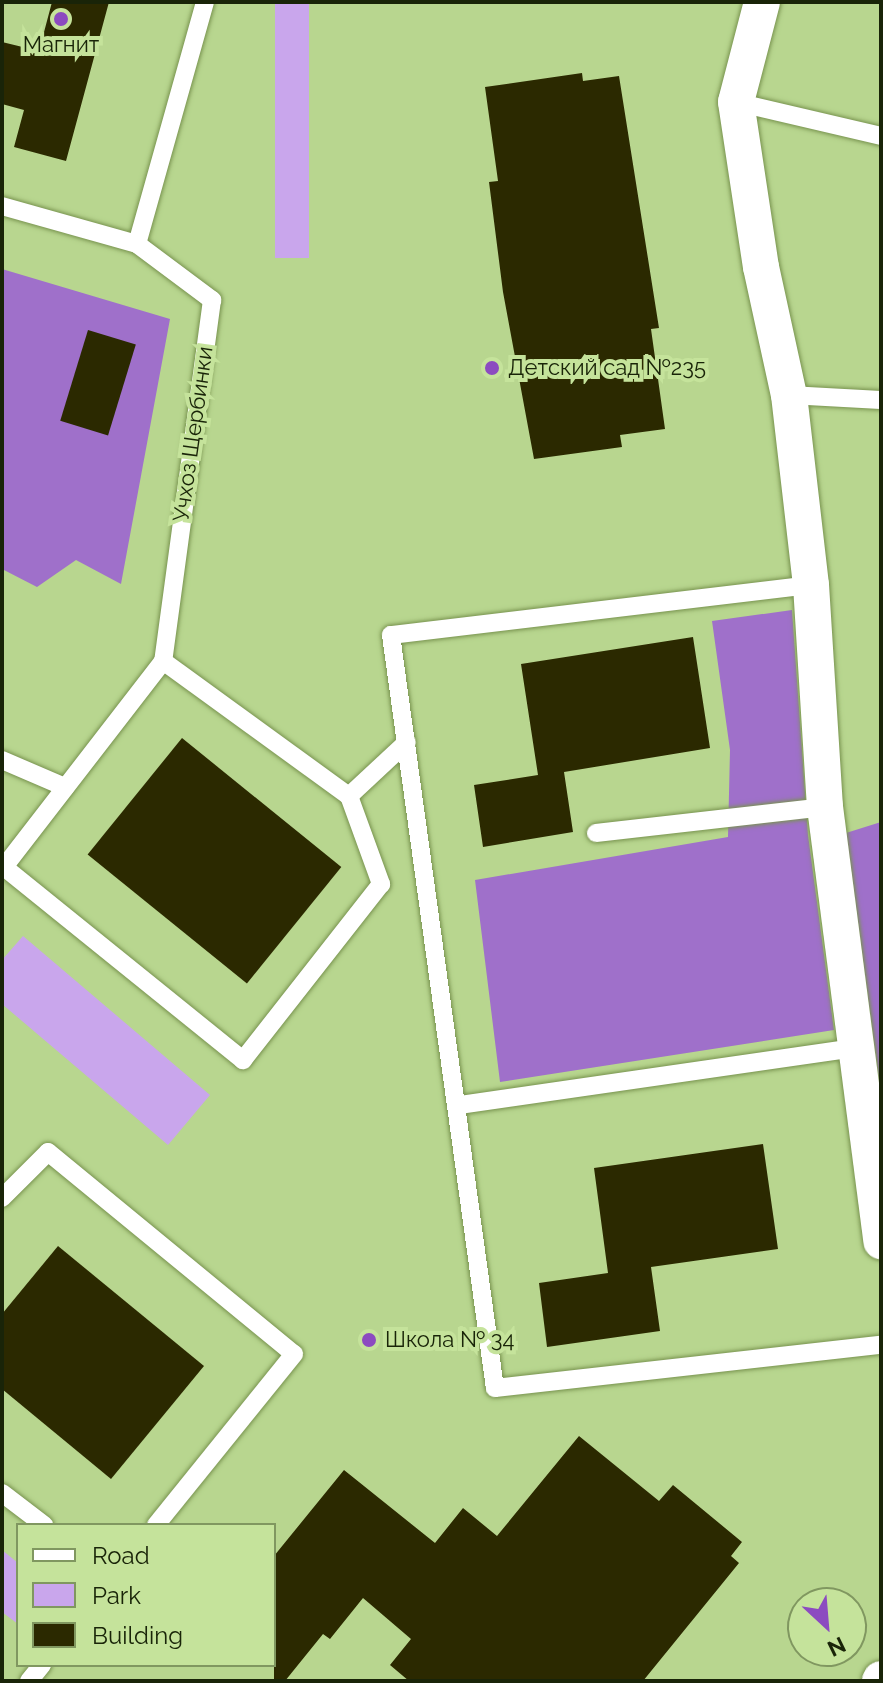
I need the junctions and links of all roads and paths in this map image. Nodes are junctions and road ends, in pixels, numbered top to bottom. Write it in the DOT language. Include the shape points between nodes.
graph roads {
  1 [pos="205,2"];
  2 [pos="762,2"];
  3 [pos="736,102"];
  4 [pos="881,136"];
  5 [pos="2,206"];
  6 [pos="137,244"];
  7 [pos="789,395"];
  8 [pos="881,400"];
  9 [pos="811,585"];
  10 [pos="163,661"];
  11 [pos="407,742"];
  12 [pos="2,760"];
  13 [pos="65,787"];
  14 [pos="349,796"];
  15 [pos="825,807"];
  16 [pos="596,833"];
  17 [pos="3,867"];
  18 [pos="856,1048"];
  19 [pos="459,1105"];
  20 [pos="2,1198"];
  21 [pos="881,1241"];
  22 [pos="881,1345"];
  23 [pos="2,1493"];
  24 [pos="41,1523"];
  25 [pos="158,1523"];
  1 -- 6 [label="lane"];
  2 -- 3 [label="street"];
  3 -- 4 [label="lane"];
  3 -- 7 [label="street" via="761,267"];
  5 -- 6 [label="lane"];
  6 -- 10 [label="lane, Учхоз Щербинки" via="212,300"];
  7 -- 8 [label="lane"];
  7 -- 9 [label="street"];
  9 -- 11 [label="lane" via="391,635"];
  9 -- 15 [label="street"];
  10 -- 13 [label="lane"];
  10 -- 14 [label="lane"];
  11 -- 14 [label="lane"];
  11 -- 19 [label="lane"];
  12 -- 13 [label="lane"];
  13 -- 17 [label="lane"];
  14 -- 17 [label="lane" via="381,884 243,1060"];
  15 -- 16 [label="lane"];
  15 -- 18 [label="street"];
  18 -- 19 [label="lane"];
  18 -- 21 [label="street"];
  19 -- 22 [label="lane" via="495,1388"];
  20 -- 25 [label="lane" via="48,1152 294,1354"];
  23 -- 24 [label="lane"];
}
